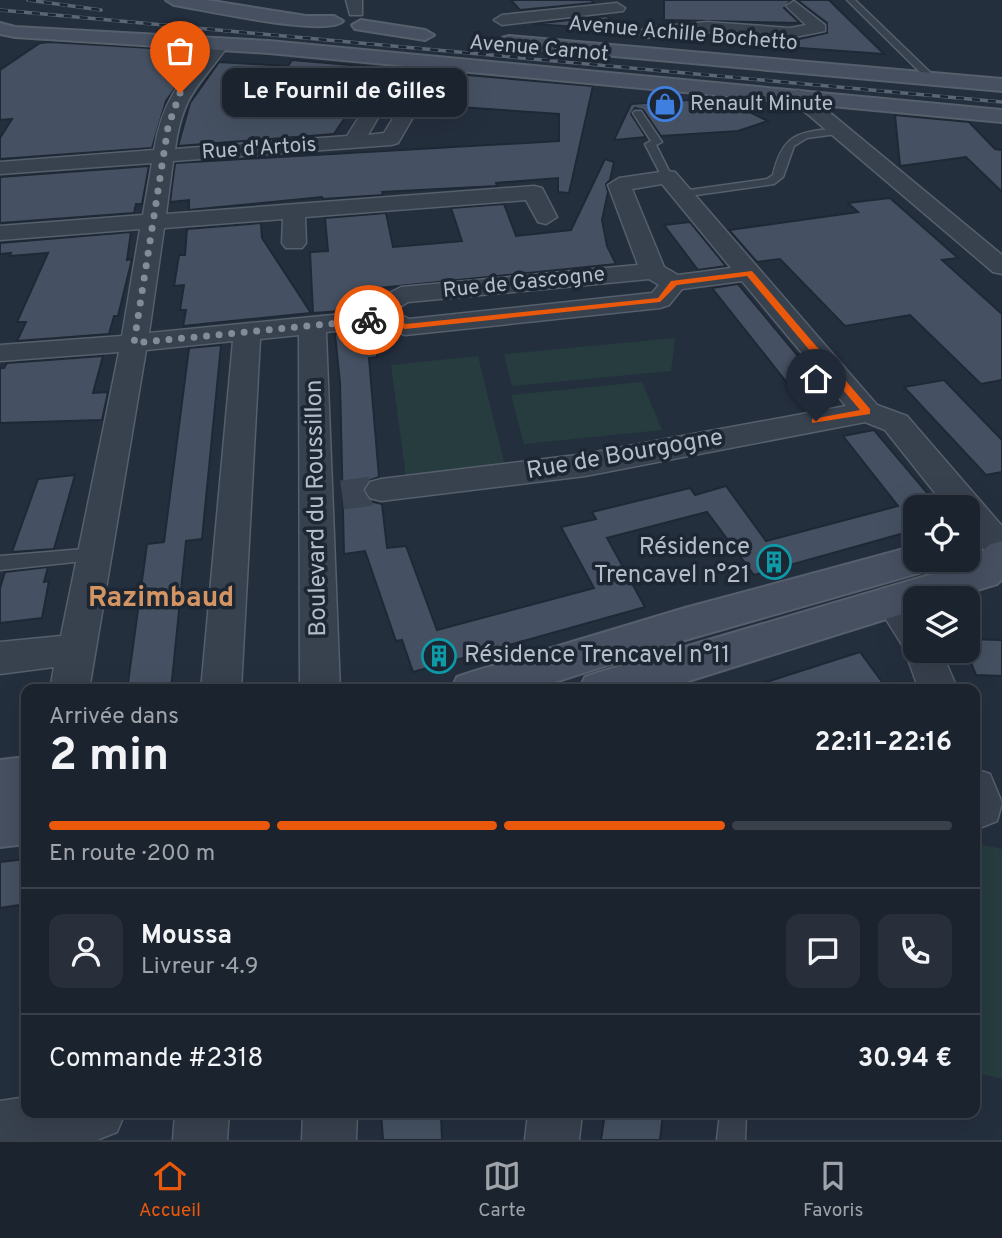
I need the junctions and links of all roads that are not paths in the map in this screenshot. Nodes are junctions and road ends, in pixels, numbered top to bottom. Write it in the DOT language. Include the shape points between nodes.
graph roads {
  1 [pos="174,0"];
  2 [pos="851,0"];
  3 [pos="613,4"];
  4 [pos="794,6"];
  5 [pos="357,12"];
  6 [pos="502,20"];
  7 [pos="645,33"];
  8 [pos="6,37"];
  9 [pos="444,37"];
  10 [pos="486,40"];
  11 [pos="222,43"];
  12 [pos="666,55"];
  13 [pos="932,79"];
  14 [pos="1002,85"];
  15 [pos="798,96"];
  16 [pos="638,113"];
  17 [pos="1002,116"];
  18 [pos="840,131"];
  19 [pos="353,142"];
  20 [pos="165,155"];
  21 [pos="0,168"];
  22 [pos="674,186"];
  23 [pos="294,211"];
  24 [pos="546,218"];
  25 [pos="154,222"];
  26 [pos="0,233"];
  27 [pos="294,243"];
  28 [pos="1002,267"];
  29 [pos="750,273"];
  30 [pos="664,277"];
  31 [pos="312,326"];
  32 [pos="247,332"];
  33 [pos="134,343"];
  34 [pos="0,353"];
  35 [pos="867,411"];
  36 [pos="381,490"];
  37 [pos="955,495"];
  38 [pos="980,525"];
  39 [pos="980,550"];
  40 [pos="1002,551"];
  41 [pos="96,554"];
  42 [pos="0,563"];
  43 [pos="903,564"];
  44 [pos="892,600"];
  45 [pos="903,618"];
  46 [pos="77,649"];
  47 [pos="0,658"];
  48 [pos="927,663"];
  49 [pos="70,684"];
  50 [pos="221,684"];
  51 [pos="320,684"];
  52 [pos="491,684"];
  53 [pos="619,684"];
  54 [pos="936,684"];
  55 [pos="21,779"];
  56 [pos="0,781"];
  57 [pos="21,822"];
  58 [pos="0,824"];
  59 [pos="65,1118"];
  60 [pos="202,1118"];
  61 [pos="330,1118"];
  62 [pos="554,1118"];
  63 [pos="733,1118"];
  64 [pos="0,1128"];
  65 [pos="200,1140"];
  66 [pos="329,1140"];
  67 [pos="552,1140"];
  68 [pos="731,1140"];
  1 -- 5 [label="street" via="306,21 334,21 339,15"];
  2 -- 13 [label="lane"];
  3 -- 6 [label="street"];
  3 -- 7 [label="street"];
  4 -- 7 [label="street" via="819,28 790,33 707,27"];
  5 -- 9 [label="street" via="375,30"];
  7 -- 12 [label="street"];
  8 -- 11 [label="street, Avenue Carnot" via="72,34"];
  10 -- 12 [label="street, Avenue Achille Bochetto"];
  11 -- 15 [label="street, Avenue Carnot"];
  11 -- 20 [label="street" via="180,93 168,127"];
  12 -- 13 [label="street, Avenue Achille Bochetto"];
  13 -- 14 [label="street, Avenue Achille Bochetto"];
  15 -- 17 [label="street, Avenue Carnot"];
  15 -- 18 [label="street"];
  16 -- 22 [label="lane" via="657,142 650,144"];
  18 -- 22 [label="lane" via="792,141 783,151 778,177 770,182"];
  18 -- 28 [label="street"];
  19 -- 20 [label="street, Rue d'Artois"];
  20 -- 21 [label="street, Rue d'Artois"];
  20 -- 25 [label="street"];
  22 -- 29 [label="street"];
  22 -- 30 [label="street" via="619,185"];
  23 -- 24 [label="street" via="418,211 534,193"];
  23 -- 25 [label="street"];
  23 -- 27 [label="street"];
  25 -- 26 [label="street"];
  25 -- 33 [label="street"];
  29 -- 30 [label="street, Rue de Gascogne"];
  29 -- 35 [label="street"];
  30 -- 31 [label="street, Rue de Gascogne" via="401,295 387,304 386,318"];
  31 -- 32 [label="street, Rue de Gascogne"];
  31 -- 51 [label="street, Boulevard du Roussillon" via="330,497"];
  32 -- 33 [label="street, Rue de Gascogne"];
  32 -- 50 [label="street"];
  33 -- 34 [label="street, Rue de Gascogne"];
  33 -- 41 [label="street"];
  35 -- 36 [label="street, Rue de Bourgogne" via="585,465"];
  35 -- 37 [label="street" via="896,423"];
  38 -- 40 [label="street"];
  39 -- 40 [label="street"];
  40 -- 44 [label="street" via="983,574"];
  41 -- 42 [label="lane"];
  41 -- 46 [label="street"];
  43 -- 52 [label="street"];
  44 -- 45 [label="street"];
  44 -- 53 [label="street"];
  46 -- 47 [label="street"];
  46 -- 49 [label="street"];
  48 -- 54 [label="street"];
  55 -- 56 [label="street"];
  57 -- 58 [label="street"];
  59 -- 64 [label="street"];
  60 -- 65 [label="street"];
  61 -- 66 [label="street"];
  62 -- 67 [label="street"];
  63 -- 68 [label="lane"];
}
